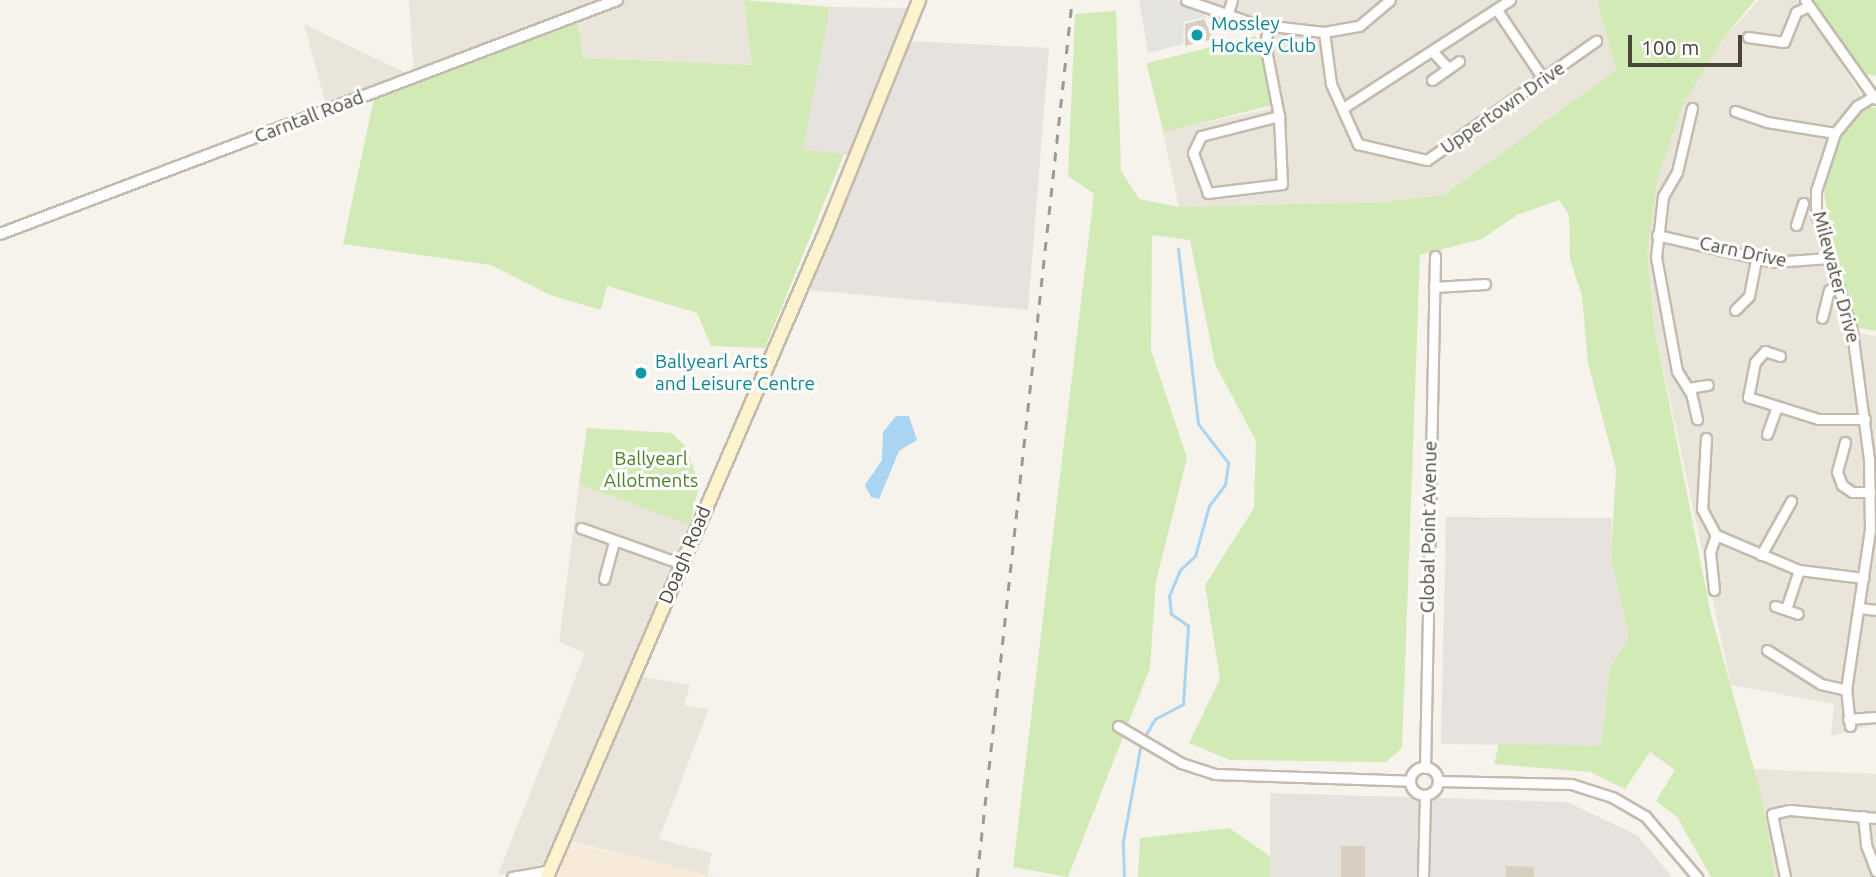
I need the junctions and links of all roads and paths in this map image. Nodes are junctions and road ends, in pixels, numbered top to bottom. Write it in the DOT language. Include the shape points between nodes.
graph roads {
  1 [pos="617,0"];
  2 [pos="919,0"];
  3 [pos="1186,0"];
  4 [pos="1232,0"];
  5 [pos="1390,0"];
  6 [pos="1510,0"];
  7 [pos="1807,3"];
  8 [pos="1497,10"];
  9 [pos="1227,16"];
  10 [pos="1269,26"];
  11 [pos="1324,32"];
  12 [pos="1748,37"];
  13 [pos="1596,41"];
  14 [pos="1433,52"];
  15 [pos="1459,61"];
  16 [pos="1448,68"];
  17 [pos="1432,80"];
  18 [pos="1544,80"];
  19 [pos="1874,99"];
  20 [pos="1343,108"];
  21 [pos="1692,108"];
  22 [pos="1735,111"];
  23 [pos="1279,117"];
  24 [pos="1836,133"];
  25 [pos="1816,214"];
  26 [pos="1796,225"];
  27 [pos="0,234"];
  28 [pos="1657,235"];
  29 [pos="1435,256"];
  30 [pos="1829,258"];
  31 [pos="1756,259"];
  32 [pos="1485,284"];
  33 [pos="1434,287"];
  34 [pos="1829,290"];
  35 [pos="1843,303"];
  36 [pos="1824,306"];
  37 [pos="1735,310"];
  38 [pos="1822,318"];
  39 [pos="1780,356"];
  40 [pos="1708,385"];
  41 [pos="1688,388"];
  42 [pos="1776,409"];
  43 [pos="1697,419"];
  44 [pos="1865,419"];
  45 [pos="1767,434"];
  46 [pos="1706,438"];
  47 [pos="1845,442"];
  48 [pos="1872,459"];
  49 [pos="1870,492"];
  50 [pos="1791,501"];
  51 [pos="581,528"];
  52 [pos="1873,531"];
  53 [pos="1716,535"];
  54 [pos="614,541"];
  55 [pos="1761,555"];
  56 [pos="682,564"];
  57 [pos="1799,570"];
  58 [pos="1864,578"];
  59 [pos="604,579"];
  60 [pos="1714,590"];
  61 [pos="1775,606"];
  62 [pos="1860,608"];
  63 [pos="1786,609"];
  64 [pos="1876,610"];
  65 [pos="1797,614"];
  66 [pos="1767,650"];
  67 [pos="1846,690"];
  68 [pos="1876,717"];
  69 [pos="1118,726"];
  70 [pos="1425,768"];
  71 [pos="1410,781"];
  72 [pos="1438,781"];
  73 [pos="1425,795"];
  74 [pos="1863,816"];
  75 [pos="1876,818"];
  76 [pos="1876,871"];
  77 [pos="548,873"];
  78 [pos="512,877"];
  79 [pos="1423,877"];
  80 [pos="1698,877"];
  81 [pos="1785,877"];
  1 -- 27 [label="street, Carntall Road"];
  2 -- 56 [label="main road, Doagh Road"];
  3 -- 9 [label="street"];
  4 -- 9 [label="street"];
  5 -- 11 [label="street" via="1359,26"];
  6 -- 8 [label="street"];
  7 -- 12 [label="street" via="1796,12 1784,42"];
  7 -- 19 [label="street"];
  8 -- 14 [label="street"];
  8 -- 18 [label="street"];
  9 -- 10 [label="street"];
  10 -- 11 [label="street"];
  10 -- 23 [label="street" via="1265,44"];
  11 -- 20 [label="street, Uppertown Drive" via="1324,62"];
  13 -- 18 [label="street, Uppertown Drive"];
  14 -- 16 [label="street"];
  14 -- 20 [label="street"];
  15 -- 16 [label="street"];
  16 -- 17 [label="street"];
  18 -- 20 [label="street, Uppertown Drive" via="1427,160 1358,144"];
  19 -- 24 [label="street, Milewater Drive" via="1857,106"];
  21 -- 28 [label="street" via="1677,172 1663,196"];
  22 -- 24 [label="street" via="1767,122"];
  23 -- 23 [label="street" via="1282,184 1208,193 1193,153 1201,136"];
  24 -- 25 [label="street, Milewater Drive" via="1821,172"];
  25 -- 26 [label="street" via="1802,207"];
  25 -- 30 [label="street, Milewater Drive"];
  28 -- 31 [label="street, Carn Drive"];
  28 -- 41 [label="street" via="1663,305 1677,370"];
  29 -- 33 [label="street, Global Point Avenue"];
  30 -- 31 [label="street, Carn Drive" via="1800,264"];
  30 -- 35 [label="street, Milewater Drive"];
  31 -- 37 [label="street" via="1749,296"];
  32 -- 33 [label="street"];
  33 -- 70 [label="street, Global Point Avenue"];
  34 -- 36 [label="street"];
  35 -- 36 [label="street"];
  35 -- 44 [label="street, Milewater Drive"];
  36 -- 38 [label="street"];
  39 -- 42 [label="street" via="1765,347 1751,371 1746,395"];
  40 -- 41 [label="street"];
  41 -- 43 [label="street"];
  42 -- 44 [label="street" via="1818,419"];
  42 -- 45 [label="street"];
  44 -- 48 [label="street, Milewater Drive"];
  46 -- 53 [label="street" via="1702,509"];
  47 -- 49 [label="street" via="1837,472 1842,485 1852,492"];
  48 -- 49 [label="street, Milewater Drive"];
  49 -- 52 [label="street, Milewater Drive"];
  50 -- 55 [label="street"];
  51 -- 54 [label="street"];
  52 -- 58 [label="street, Milewater Drive"];
  53 -- 55 [label="street"];
  53 -- 60 [label="street" via="1710,552"];
  54 -- 56 [label="street"];
  54 -- 59 [label="street"];
  55 -- 57 [label="street"];
  56 -- 77 [label="main road, Doagh Road"];
  57 -- 58 [label="street"];
  57 -- 63 [label="street"];
  58 -- 62 [label="street, Milewater Drive"];
  61 -- 63 [label="street"];
  62 -- 64 [label="street"];
  62 -- 67 [label="street, Milewater Drive"];
  63 -- 65 [label="street"];
  66 -- 67 [label="street" via="1821,684"];
  67 -- 68 [label="street, Milewater Drive" via="1849,723"];
  69 -- 71 [label="street" via="1181,764 1214,774"];
  70 -- 71 [label="street"];
  70 -- 72 [label="street"];
  71 -- 73 [label="street"];
  72 -- 73 [label="street"];
  72 -- 80 [label="street" via="1571,784 1612,797 1646,817"];
  73 -- 79 [label="street"];
  74 -- 75 [label="street"];
  74 -- 76 [label="street" via="1866,845"];
  74 -- 81 [label="street" via="1790,810 1772,814"];
  77 -- 78 [label="street"];
}
